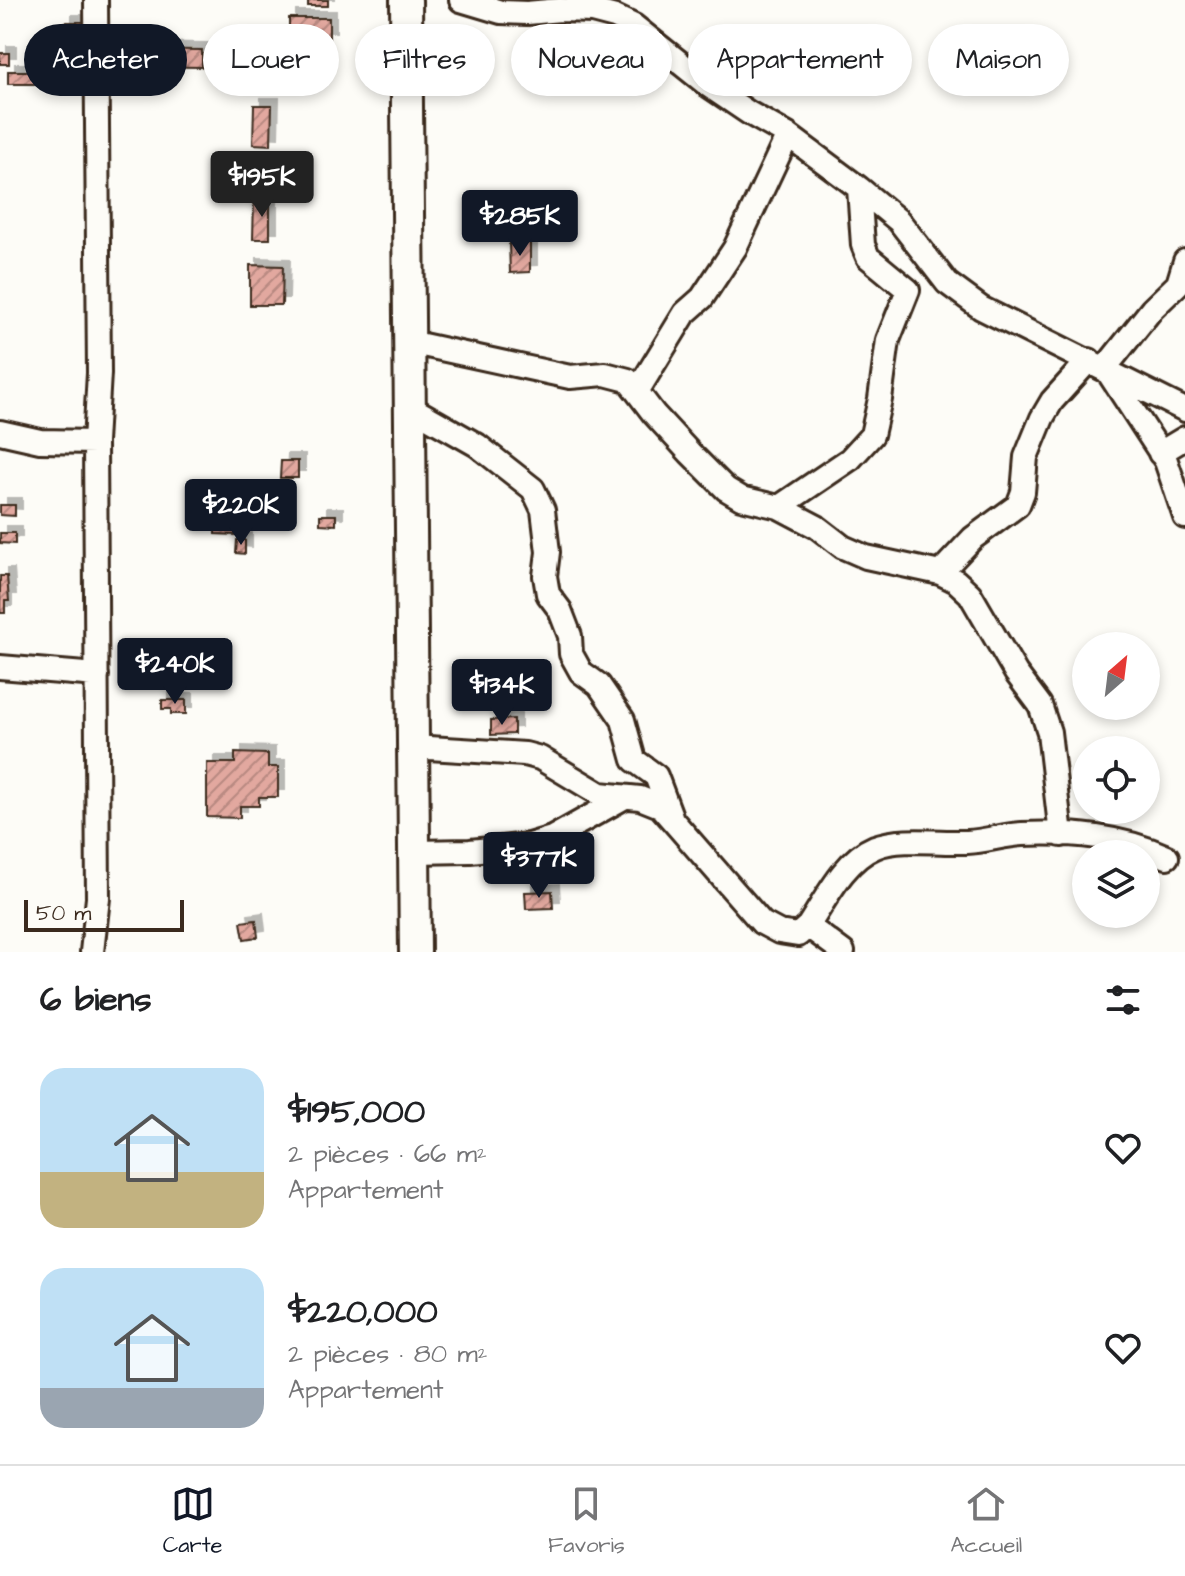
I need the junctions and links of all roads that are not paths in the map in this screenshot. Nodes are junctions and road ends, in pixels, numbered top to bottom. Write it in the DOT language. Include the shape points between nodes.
graph roads {
  1 [pos="96,0"];
  2 [pos="406,0"];
  3 [pos="461,0"];
  4 [pos="788,135"];
  5 [pos="859,188"];
  6 [pos="1185,261"];
  7 [pos="947,283"];
  8 [pos="1182,286"];
  9 [pos="908,290"];
  10 [pos="409,342"];
  11 [pos="1097,364"];
  12 [pos="638,390"];
  13 [pos="410,407"];
  14 [pos="1185,410"];
  15 [pos="0,432"];
  16 [pos="1185,438"];
  17 [pos="95,442"];
  18 [pos="1160,453"];
  19 [pos="779,507"];
  20 [pos="1185,517"];
  21 [pos="940,573"];
  22 [pos="0,667"];
  23 [pos="97,675"];
  24 [pos="413,747"];
  25 [pos="625,797"];
  26 [pos="674,822"];
  27 [pos="1061,835"];
  28 [pos="414,852"];
  29 [pos="1167,857"];
  30 [pos="808,926"];
  31 [pos="92,952"];
  32 [pos="415,952"];
  33 [pos="843,952"];
  1 -- 17 [label="street"];
  2 -- 10 [label="main road"];
  3 -- 4 [label="street" via="501,12 592,11 615,17 709,86"];
  4 -- 5 [label="street"];
  4 -- 12 [label="street" via="735,248 702,298 685,313"];
  5 -- 7 [label="street" via="899,221"];
  5 -- 9 [label="street" via="868,257"];
  6 -- 8 [label="street"];
  7 -- 9 [label="street"];
  7 -- 11 [label="street" via="981,308"];
  8 -- 11 [label="street"];
  9 -- 19 [label="street" via="888,340 872,435 850,459"];
  10 -- 12 [label="street" via="570,377 615,375"];
  10 -- 13 [label="main road"];
  11 -- 14 [label="street"];
  11 -- 18 [label="street"];
  11 -- 21 [label="street" via="1052,401 1042,418 1026,457 1018,505 973,538"];
  12 -- 19 [label="street" via="726,489"];
  13 -- 24 [label="main road"];
  13 -- 26 [label="street" via="477,445 533,489 543,510 548,594 570,636 571,654 623,720 634,760 656,776"];
  15 -- 17 [label="street" via="40,441"];
  16 -- 18 [label="street"];
  17 -- 23 [label="street"];
  18 -- 20 [label="street"];
  19 -- 21 [label="street" via="866,557"];
  21 -- 27 [label="street" via="970,594 1040,705 1049,732"];
  22 -- 23 [label="street"];
  23 -- 31 [label="street" via="98,898"];
  24 -- 25 [label="street" via="525,754 600,794"];
  24 -- 28 [label="main road"];
  25 -- 26 [label="street" via="660,806"];
  25 -- 28 [label="street" via="552,838 529,845"];
  26 -- 30 [label="street" via="762,923 798,935"];
  27 -- 29 [label="street" via="1104,836"];
  27 -- 30 [label="street" via="877,846 855,859"];
  28 -- 32 [label="main road"];
  30 -- 33 [label="street"];
}
